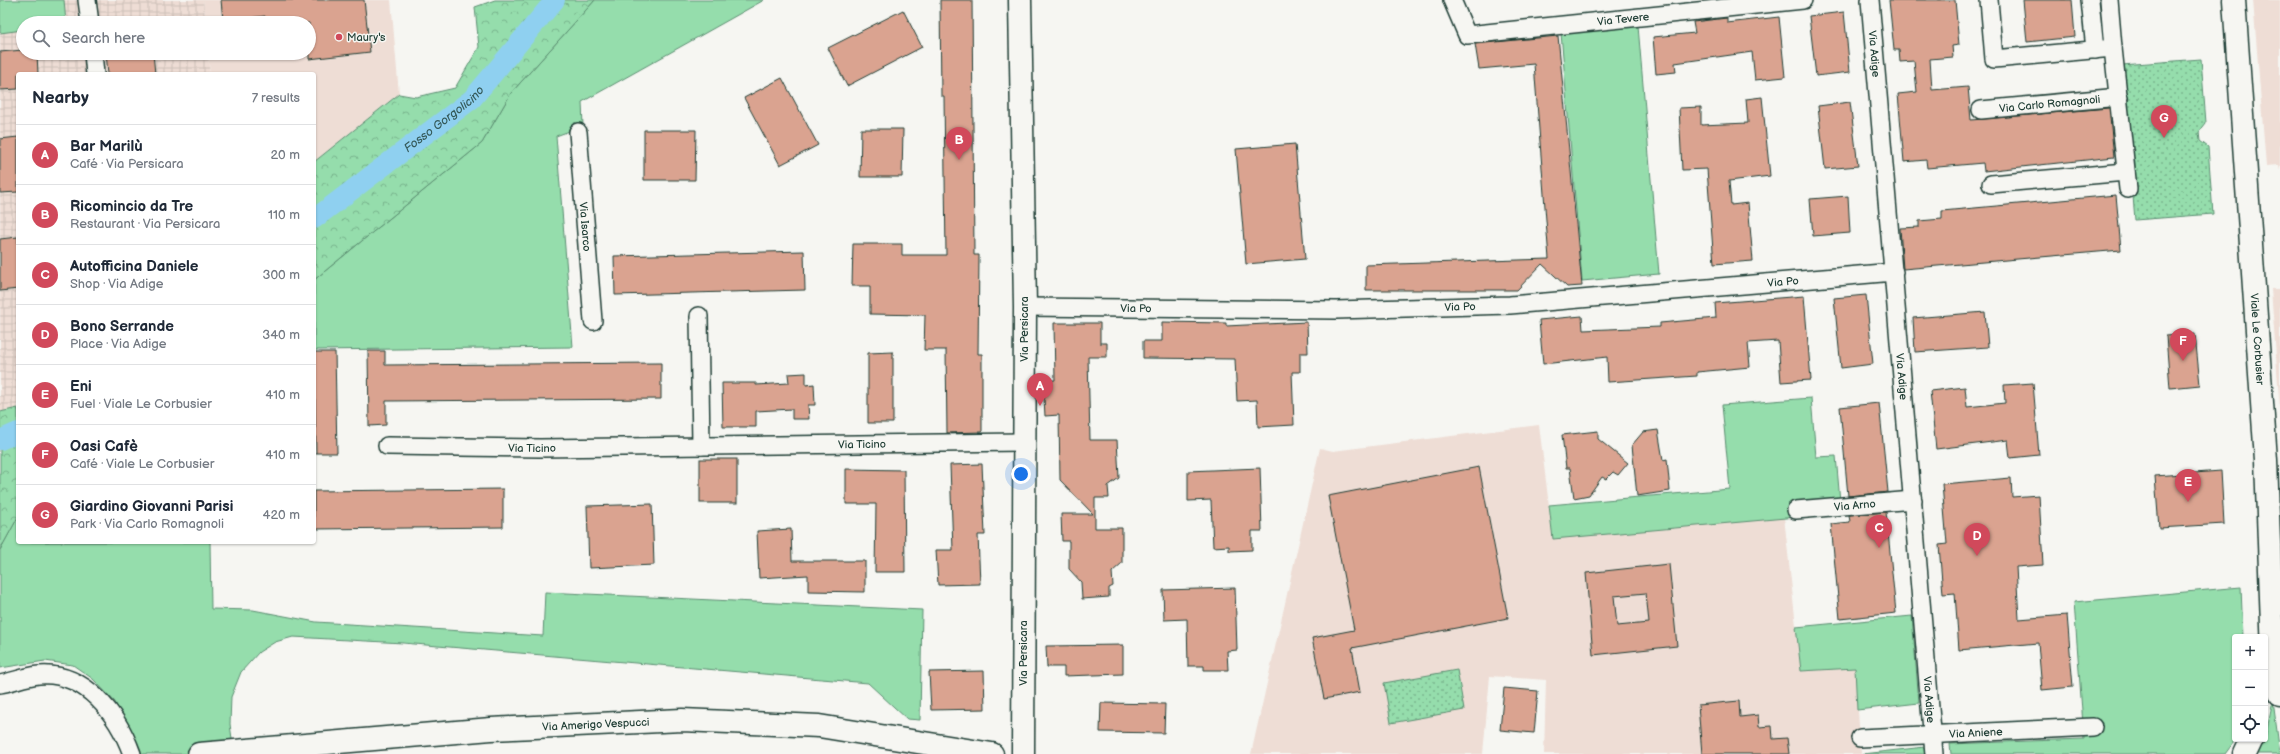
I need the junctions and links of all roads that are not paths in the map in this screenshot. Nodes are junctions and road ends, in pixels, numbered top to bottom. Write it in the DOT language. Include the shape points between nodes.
graph roads {
  1 [pos="87,0"];
  2 [pos="1020,0"];
  3 [pos="1452,0"];
  4 [pos="1803,0"];
  5 [pos="1870,0"];
  6 [pos="1988,0"];
  7 [pos="2090,0"];
  8 [pos="2109,0"];
  9 [pos="2234,0"];
  10 [pos="89,16"];
  11 [pos="2113,48"];
  12 [pos="2095,50"];
  13 [pos="94,60"];
  14 [pos="95,72"];
  15 [pos="2118,97"];
  16 [pos="1980,110"];
  17 [pos="578,132"];
  18 [pos="2126,172"];
  19 [pos="1991,184"];
  20 [pos="2128,189"];
  21 [pos="1894,272"];
  22 [pos="1025,306"];
  23 [pos="699,316"];
  24 [pos="593,320"];
  25 [pos="1023,442"];
  26 [pos="387,446"];
  27 [pos="701,446"];
  28 [pos="1913,500"];
  29 [pos="1796,510"];
  30 [pos="0,684"];
  31 [pos="2277,687"];
  32 [pos="2268,699"];
  33 [pos="2093,727"];
  34 [pos="1932,734"];
  35 [pos="1860,738"];
  36 [pos="2251,742"];
  37 [pos="132,754"];
  38 [pos="199,754"];
  39 [pos="992,754"];
  40 [pos="1023,754"];
  41 [pos="1934,754"];
  42 [pos="2245,754"];
  1 -- 10 [label="street"];
  2 -- 22 [label="street, Via Persicara"];
  3 -- 4 [label="street, Via Tevere" via="1467,35"];
  5 -- 21 [label="street, Via Adige"];
  6 -- 12 [label="street" via="1994,59"];
  7 -- 12 [label="street"];
  8 -- 11 [label="street"];
  9 -- 31 [label="street, Viale Le Corbusier" via="2266,460"];
  11 -- 12 [label="street"];
  11 -- 15 [label="street"];
  13 -- 14 [label="street"];
  15 -- 16 [label="street, Via Carlo Romagnoli"];
  15 -- 18 [label="street"];
  17 -- 24 [label="street, Via Isarco"];
  18 -- 19 [label="street"];
  18 -- 20 [label="street"];
  21 -- 22 [label="street, Via Po" via="1510,305 1336,310"];
  21 -- 28 [label="street, Via Adige"];
  22 -- 25 [label="street, Via Persicara"];
  23 -- 27 [label="street"];
  25 -- 27 [label="street, Via Ticino"];
  25 -- 40 [label="street, Via Persicara"];
  26 -- 27 [label="street, Via Ticino"];
  28 -- 29 [label="street, Via Arno"];
  28 -- 34 [label="street, Via Adige"];
  30 -- 37 [label="street" via="39,675 68,678 91,692 110,713"];
  31 -- 32 [label="street, Viale Le Corbusier"];
  33 -- 34 [label="street, Via Aniene"];
  34 -- 35 [label="street, Via Aniene"];
  34 -- 41 [label="street, Via Adige"];
  36 -- 42 [label="street"];
  38 -- 39 [label="street, Via Amerigo Vespucci" via="554,725 682,720 819,726"];
}
